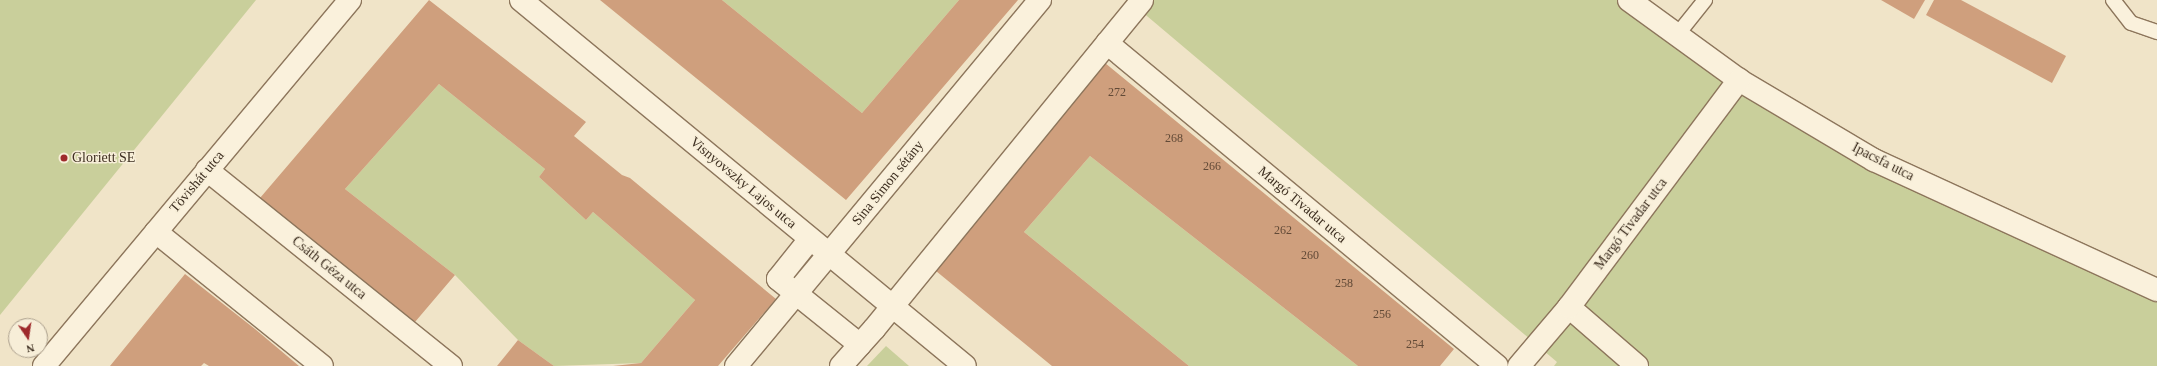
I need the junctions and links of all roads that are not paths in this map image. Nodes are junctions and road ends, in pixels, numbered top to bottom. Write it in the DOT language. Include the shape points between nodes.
graph roads {
  1 [pos="350,0"];
  2 [pos="521,0"];
  3 [pos="1040,0"];
  4 [pos="1629,0"];
  5 [pos="1705,0"];
  6 [pos="2113,0"];
  7 [pos="1136,2"];
  8 [pos="2157,32"];
  9 [pos="1677,35"];
  10 [pos="1107,43"];
  11 [pos="1739,80"];
  12 [pos="207,170"];
  13 [pos="156,232"];
  14 [pos="810,239"];
  15 [pos="830,255"];
  16 [pos="2157,290"];
  17 [pos="797,294"];
  18 [pos="893,306"];
  19 [pos="1568,307"];
  20 [pos="860,345"];
  21 [pos="44,366"];
  22 [pos="322,366"];
  23 [pos="451,366"];
  24 [pos="736,366"];
  25 [pos="841,366"];
  26 [pos="965,366"];
  27 [pos="1497,366"];
  28 [pos="1519,366"];
  29 [pos="1637,366"];
  1 -- 12 [label="street, Tövishát utca"];
  2 -- 14 [label="street, Visnyovszky Lajos utca"];
  3 -- 15 [label="street, Sina Simon sétány"];
  4 -- 9 [label="street, Ipacsfa utca"];
  5 -- 9 [label="lane"];
  6 -- 8 [label="lane" via="2131,23"];
  7 -- 10 [label="street"];
  9 -- 11 [label="street, Ipacsfa utca"];
  10 -- 18 [label="street"];
  10 -- 27 [label="street, Margó Tivadar utca"];
  11 -- 16 [label="street, Ipacsfa utca" via="1874,160"];
  11 -- 19 [label="street, Margó Tivadar utca"];
  12 -- 13 [label="street, Tövishát utca"];
  12 -- 23 [label="street, Csáth Géza utca"];
  13 -- 21 [label="street, Tövishát utca"];
  13 -- 22 [label="street"];
  14 -- 15 [label="street, Visnyovszky Lajos utca"];
  14 -- 17 [label="street" via="778,279"];
  15 -- 17 [label="street, Sina Simon sétány"];
  15 -- 18 [label="street, Visnyovszky Lajos utca"];
  17 -- 20 [label="street"];
  17 -- 24 [label="street, Sina Simon sétány"];
  18 -- 20 [label="street"];
  18 -- 26 [label="street, Visnyovszky Lajos utca"];
  19 -- 28 [label="street, Margó Tivadar utca"];
  19 -- 29 [label="street"];
  20 -- 25 [label="street"];
}
